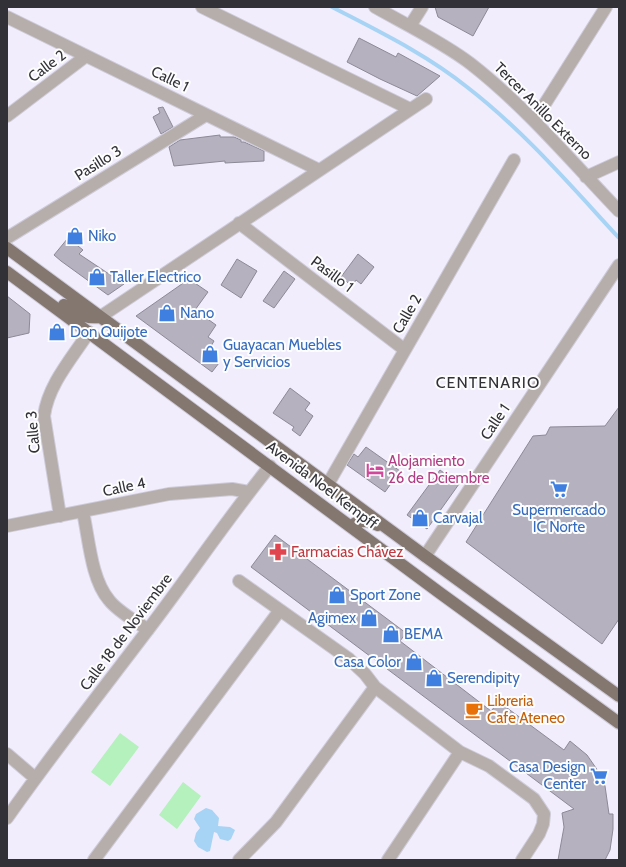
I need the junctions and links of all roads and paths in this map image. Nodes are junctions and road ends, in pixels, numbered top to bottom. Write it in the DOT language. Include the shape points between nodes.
graph roads {
  1 [pos="202,7"];
  2 [pos="375,7"];
  3 [pos="422,7"];
  4 [pos="606,7"];
  5 [pos="7,18"];
  6 [pos="410,26"];
  7 [pos="86,56"];
  8 [pos="426,99"];
  9 [pos="410,109"];
  10 [pos="206,115"];
  11 [pos="7,116"];
  12 [pos="534,121"];
  13 [pos="514,160"];
  14 [pos="619,162"];
  15 [pos="319,170"];
  16 [pos="586,177"];
  17 [pos="619,212"];
  18 [pos="239,223"];
  19 [pos="7,238"];
  20 [pos="7,248"];
  21 [pos="619,265"];
  22 [pos="10,274"];
  23 [pos="100,317"];
  24 [pos="89,332"];
  25 [pos="405,350"];
  26 [pos="207,394"];
  27 [pos="274,468"];
  28 [pos="328,484"];
  29 [pos="249,492"];
  30 [pos="84,512"];
  31 [pos="60,516"];
  32 [pos="7,526"];
  33 [pos="350,526"];
  34 [pos="402,538"];
  35 [pos="425,556"];
  36 [pos="239,581"];
  37 [pos="280,610"];
  38 [pos="148,630"];
  39 [pos="375,687"];
  40 [pos="619,696"];
  41 [pos="619,722"];
  42 [pos="460,752"];
  43 [pos="7,754"];
  44 [pos="35,778"];
  45 [pos="7,818"];
  46 [pos="94,860"];
  47 [pos="239,860"];
  48 [pos="388,860"];
  49 [pos="522,860"];
  1 -- 9 [label="street"];
  2 -- 6 [label="street, Tercer Anillo Externo"];
  3 -- 6 [label="street"];
  4 -- 12 [label="street"];
  5 -- 7 [label="street, Calle 1"];
  6 -- 12 [label="street, Tercer Anillo Externo" via="470,63"];
  7 -- 10 [label="street, Calle 1"];
  7 -- 11 [label="street, Calle 2"];
  8 -- 9 [label="street"];
  9 -- 15 [label="street"];
  10 -- 15 [label="street, Calle 1"];
  10 -- 19 [label="street, Pasillo 3"];
  12 -- 16 [label="street, Tercer Anillo Externo"];
  13 -- 25 [label="street, Calle 2"];
  14 -- 16 [label="street"];
  15 -- 18 [label="street"];
  16 -- 17 [label="street, Tercer Anillo Externo"];
  18 -- 23 [label="street"];
  18 -- 25 [label="street, Pasillo 1"];
  20 -- 23 [label="main road, Avenida Noel Kempff"];
  21 -- 35 [label="street, Calle 1"];
  22 -- 23 [label="main road" via="29,279 73,311 91,318"];
  22 -- 24 [label="main road, Avenida Noel Kempff"];
  23 -- 26 [label="main road, Avenida Noel Kempff"];
  24 -- 26 [label="main road" via="96,330 115,334 190,389"];
  24 -- 27 [label="main road, Avenida Noel Kempff"];
  24 -- 31 [label="street, Calle 3" via="50,392 44,416"];
  25 -- 28 [label="street, Calle 2"];
  26 -- 28 [label="main road, Avenida Noel Kempff"];
  27 -- 28 [label="main road" via="312,491 320,491"];
  27 -- 29 [label="street, Calle 18 de Noviembre"];
  27 -- 33 [label="main road, Avenida Noel Kempff"];
  28 -- 34 [label="main road, Avenida Noel Kempff"];
  29 -- 30 [label="street, Calle 4" via="232,489 169,494"];
  29 -- 38 [label="street, Calle 18 de Noviembre"];
  30 -- 31 [label="street, Calle 4"];
  30 -- 38 [label="street" via="97,579 102,591 110,602"];
  31 -- 32 [label="street, Calle 4"];
  33 -- 34 [label="main road" via="358,521 368,520"];
  33 -- 41 [label="main road, Avenida Noel Kempff"];
  34 -- 35 [label="main road, Avenida Noel Kempff"];
  35 -- 40 [label="main road, Avenida Noel Kempff"];
  36 -- 37 [label="street"];
  37 -- 39 [label="street" via="349,659"];
  37 -- 46 [label="street"];
  38 -- 44 [label="street, Calle 18 de Noviembre"];
  39 -- 42 [label="street"];
  39 -- 47 [label="street" via="276,822"];
  42 -- 48 [label="street"];
  42 -- 49 [label="street" via="489,766 540,806 544,814 543,824"];
  43 -- 44 [label="street"];
  44 -- 45 [label="street, Calle 18 de Noviembre"];
}
